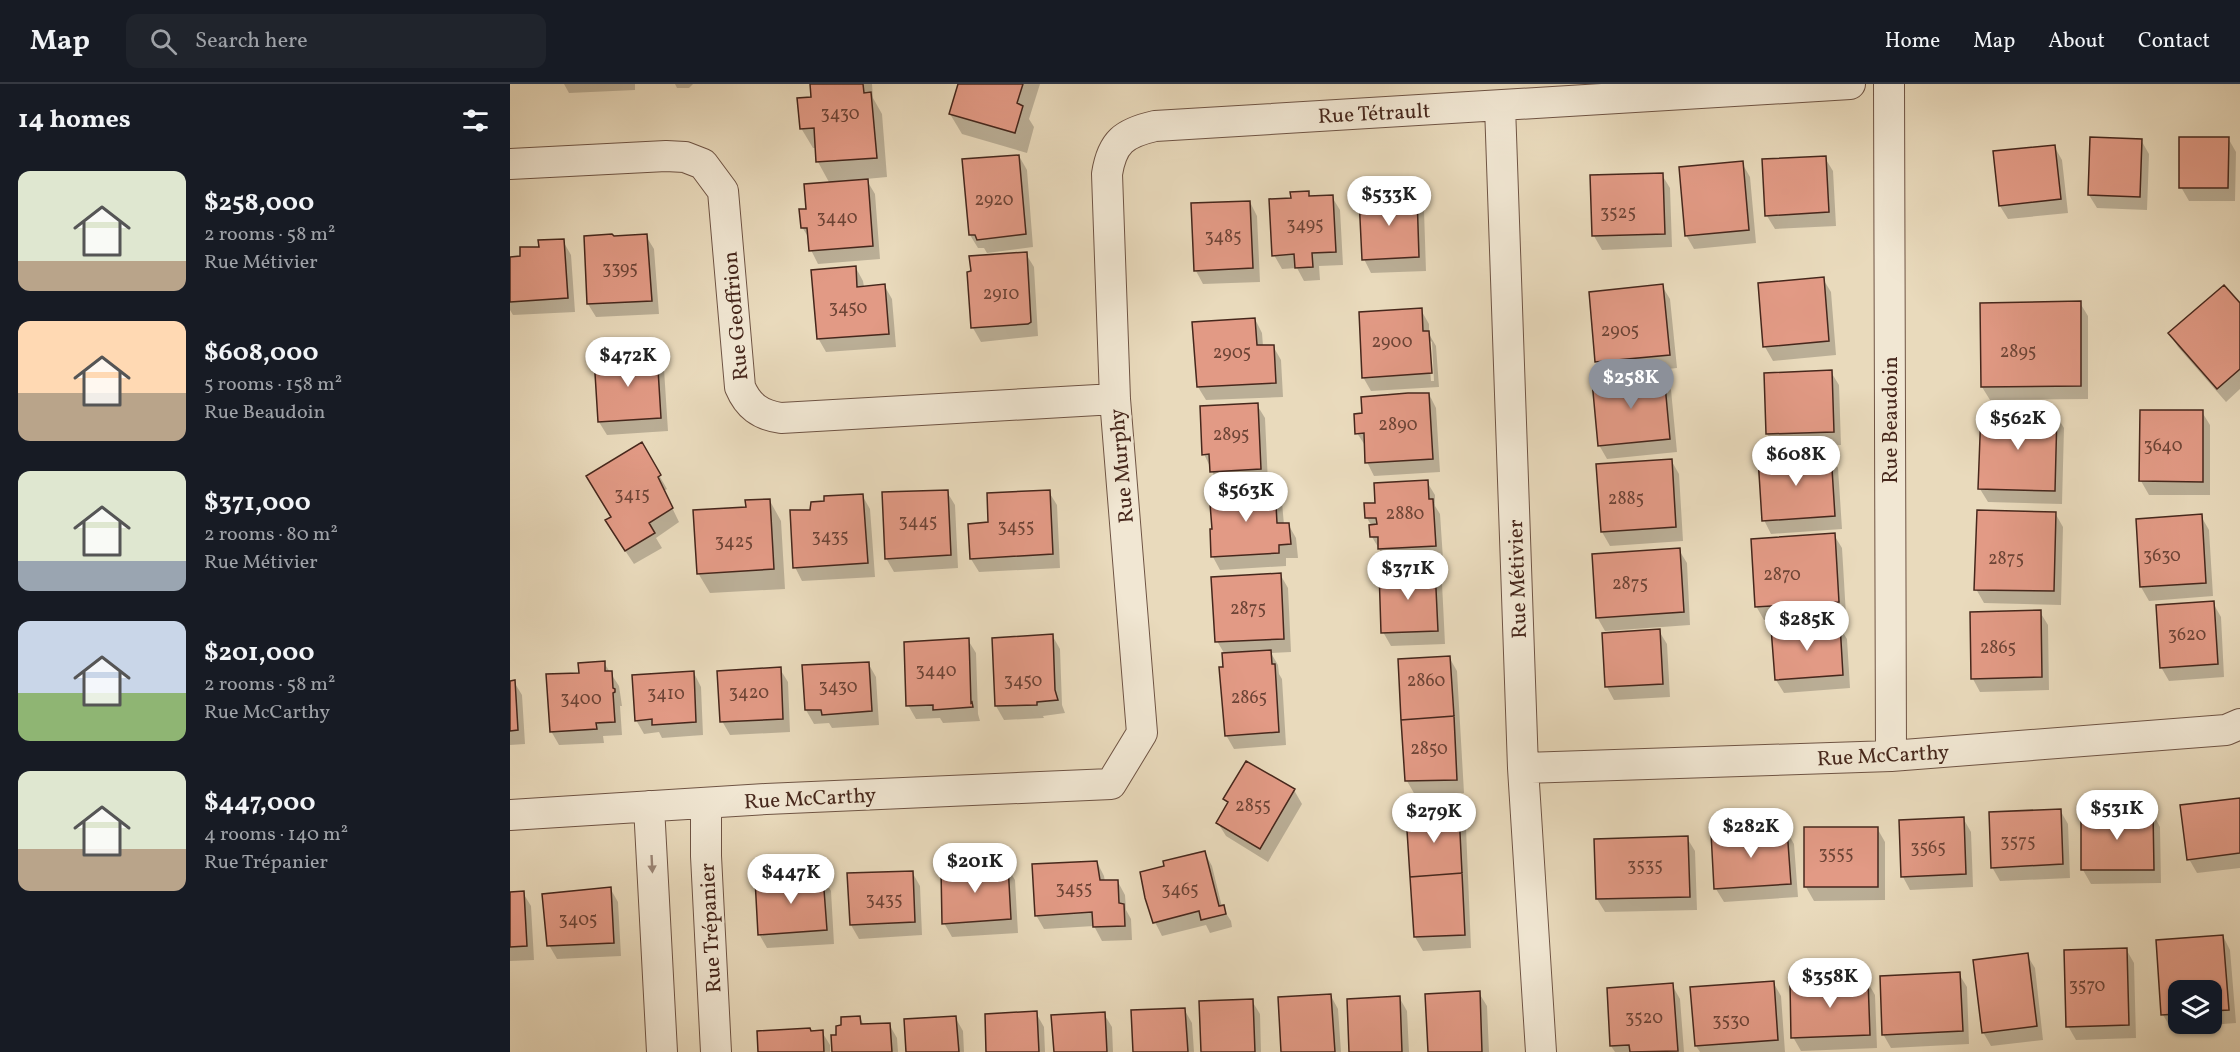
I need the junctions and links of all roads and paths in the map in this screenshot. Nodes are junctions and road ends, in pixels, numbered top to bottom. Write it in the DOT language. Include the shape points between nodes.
graph roads {
  1 [pos="1850,84"];
  2 [pos="1889,84"];
  3 [pos="1500,106"];
  4 [pos="1118,142"];
  5 [pos="510,164"];
  6 [pos="1115,399"];
  7 [pos="2240,724"];
  8 [pos="1891,756"];
  9 [pos="1523,768"];
  10 [pos="1111,784"];
  11 [pos="706,804"];
  12 [pos="649,806"];
  13 [pos="510,814"];
  14 [pos="662,1052"];
  15 [pos="716,1052"];
  16 [pos="1541,1052"];
  1 -- 3 [label="street, Rue Tétrault"];
  2 -- 8 [label="street, Rue Beaudoin"];
  3 -- 4 [label="street, Rue Tétrault" via="1155,126 1134,131"];
  3 -- 9 [label="street, Rue Métivier"];
  4 -- 6 [label="street, Rue Murphy" via="1107,174"];
  5 -- 6 [label="street, Rue Geoffrion" via="666,156 685,157 703,164 723,191 740,387 745,399 767,416"];
  6 -- 10 [label="street, Rue Murphy" via="1142,733"];
  7 -- 8 [label="street, Rue McCarthy" via="2226,730"];
  8 -- 9 [label="street, Rue McCarthy"];
  9 -- 16 [label="street, Rue Métivier"];
  10 -- 11 [label="street, Rue McCarthy"];
  11 -- 12 [label="street, Rue McCarthy"];
  11 -- 15 [label="street, Rue Trépanier"];
  12 -- 13 [label="street, Rue McCarthy"];
  12 -- 14 [label="street, one-way"];
}
